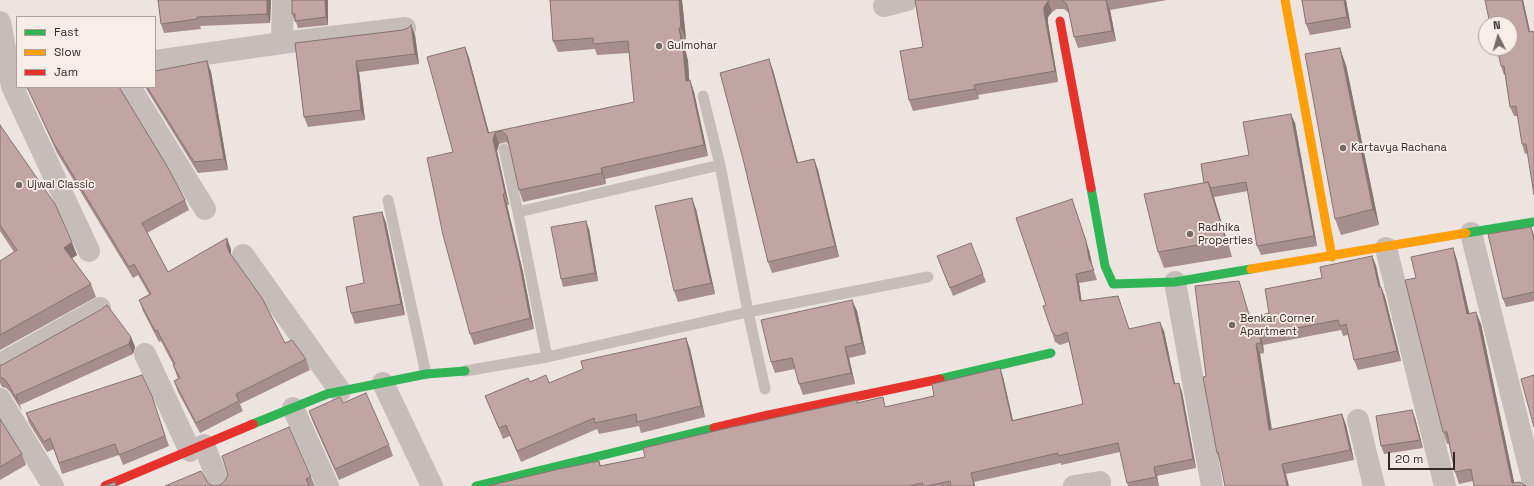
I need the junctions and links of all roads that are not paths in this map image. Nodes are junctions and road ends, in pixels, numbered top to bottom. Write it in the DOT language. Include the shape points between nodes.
graph roads {
  1 [pos="283,0"];
  2 [pos="907,0"];
  3 [pos="1285,0"];
  4 [pos="884,6"];
  5 [pos="1060,21"];
  6 [pos="0,22"];
  7 [pos="405,28"];
  8 [pos="282,43"];
  9 [pos="156,61"];
  10 [pos="14,85"];
  11 [pos="131,88"];
  12 [pos="703,96"];
  13 [pos="504,149"];
  14 [pos="720,165"];
  15 [pos="388,200"];
  16 [pos="205,209"];
  17 [pos="518,212"];
  18 [pos="1534,222"];
  19 [pos="1471,233"];
  20 [pos="1386,248"];
  21 [pos="89,251"];
  22 [pos="243,255"];
  23 [pos="1332,257"];
  24 [pos="928,277"];
  25 [pos="1175,282"];
  26 [pos="100,308"];
  27 [pos="748,312"];
  28 [pos="1051,353"];
  29 [pos="145,354"];
  30 [pos="547,357"];
  31 [pos="0,364"];
  32 [pos="465,371"];
  33 [pos="426,374"];
  34 [pos="383,383"];
  35 [pos="765,389"];
  36 [pos="340,391"];
  37 [pos="0,399"];
  38 [pos="293,408"];
  39 [pos="1358,420"];
  40 [pos="197,448"];
  41 [pos="1100,482"];
  42 [pos="53,486"];
  43 [pos="105,486"];
  44 [pos="220,486"];
  45 [pos="328,486"];
  46 [pos="432,486"];
  47 [pos="476,486"];
  48 [pos="1074,486"];
  49 [pos="1212,486"];
  50 [pos="1374,486"];
  51 [pos="1445,486"];
  52 [pos="1534,486"];
  1 -- 8 [label="street"];
  2 -- 4 [label="street"];
  3 -- 23 [label="street"];
  5 -- 25 [label="street" via="1105,266 1113,284"];
  6 -- 10 [label="street"];
  7 -- 8 [label="street"];
  8 -- 9 [label="street"];
  10 -- 21 [label="street"];
  11 -- 16 [label="street"];
  12 -- 14 [label="lane"];
  13 -- 17 [label="lane"];
  14 -- 17 [label="lane"];
  14 -- 27 [label="lane"];
  15 -- 33 [label="lane"];
  17 -- 30 [label="lane"];
  18 -- 19 [label="street"];
  19 -- 20 [label="street"];
  19 -- 52 [label="street"];
  20 -- 23 [label="street"];
  20 -- 51 [label="street"];
  22 -- 36 [label="street"];
  23 -- 25 [label="street"];
  24 -- 27 [label="lane"];
  25 -- 49 [label="street"];
  26 -- 31 [label="street"];
  27 -- 30 [label="lane"];
  27 -- 35 [label="lane"];
  28 -- 47 [label="street" via="764,416"];
  29 -- 40 [label="street"];
  30 -- 32 [label="lane"];
  32 -- 33 [label="street"];
  33 -- 34 [label="street"];
  34 -- 36 [label="street"];
  34 -- 46 [label="street"];
  36 -- 38 [label="street"];
  37 -- 42 [label="street"];
  38 -- 40 [label="street"];
  38 -- 45 [label="street"];
  39 -- 50 [label="street"];
  40 -- 43 [label="street"];
  40 -- 44 [label="street"];
  41 -- 48 [label="street"];
}
